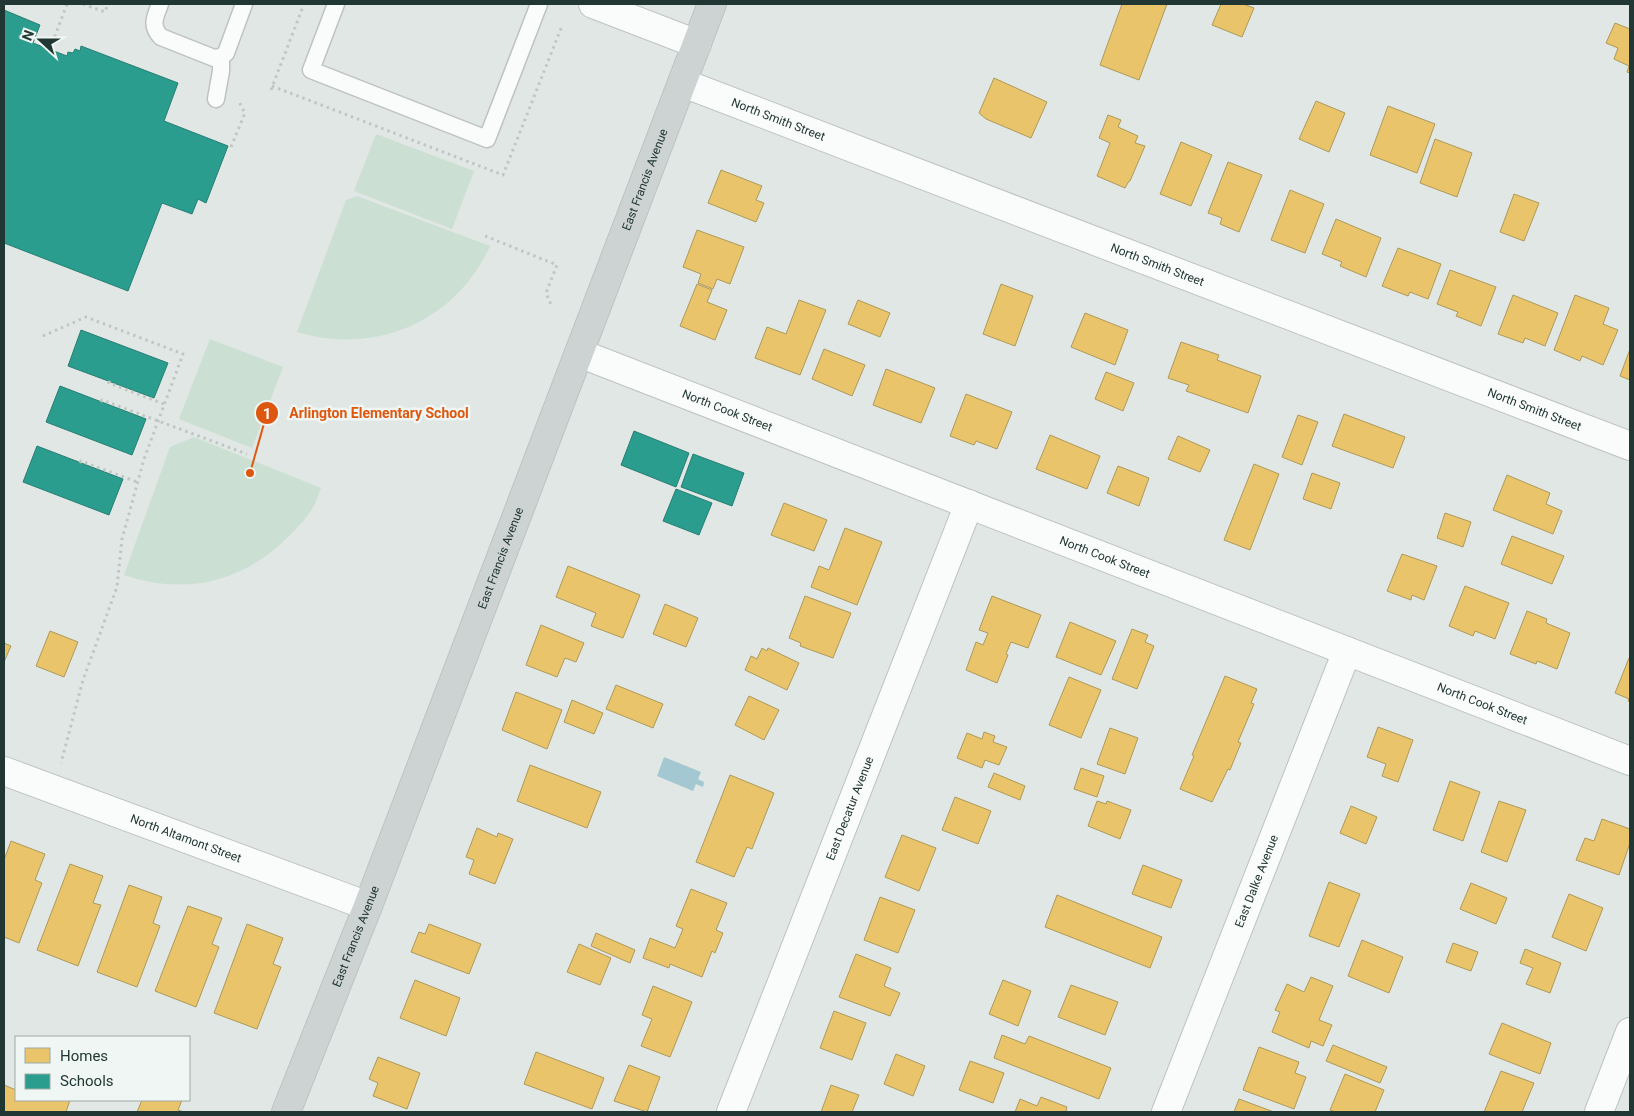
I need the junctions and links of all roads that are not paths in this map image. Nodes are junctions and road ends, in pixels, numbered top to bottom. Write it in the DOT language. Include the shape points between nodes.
graph roads {
  1 [pos="160,4"];
  2 [pos="244,4"];
  3 [pos="336,4"];
  4 [pos="539,4"];
  5 [pos="593,4"];
  6 [pos="712,4"];
  7 [pos="697,44"];
  8 [pos="221,57"];
  9 [pos="683,82"];
  10 [pos="216,99"];
  11 [pos="579,353"];
  12 [pos="1630,446"];
  13 [pos="969,504"];
  14 [pos="1347,651"];
  15 [pos="1630,761"];
  16 [pos="4,771"];
  17 [pos="368,906"];
  18 [pos="1630,1032"];
  19 [pos="286,1112"];
  20 [pos="731,1112"];
  21 [pos="1166,1112"];
  22 [pos="1599,1112"];
  1 -- 8 [label="lane" via="153,23 161,37 214,58"];
  2 -- 8 [label="lane" via="226,53"];
  3 -- 4 [label="lane" via="311,70 487,139"];
  5 -- 7 [label="street"];
  6 -- 7 [label="main road, East Francis Avenue"];
  7 -- 9 [label="main road, East Francis Avenue"];
  8 -- 10 [label="lane"];
  9 -- 11 [label="main road, East Francis Avenue"];
  9 -- 12 [label="street, North Smith Street"];
  11 -- 13 [label="street, North Cook Street"];
  11 -- 17 [label="main road, East Francis Avenue"];
  13 -- 14 [label="street, North Cook Street"];
  13 -- 20 [label="street, East Decatur Avenue"];
  14 -- 15 [label="street, North Cook Street"];
  14 -- 21 [label="street, East Dalke Avenue"];
  16 -- 17 [label="street, North Altamont Street"];
  17 -- 19 [label="main road, East Francis Avenue"];
  18 -- 22 [label="street"];
}
